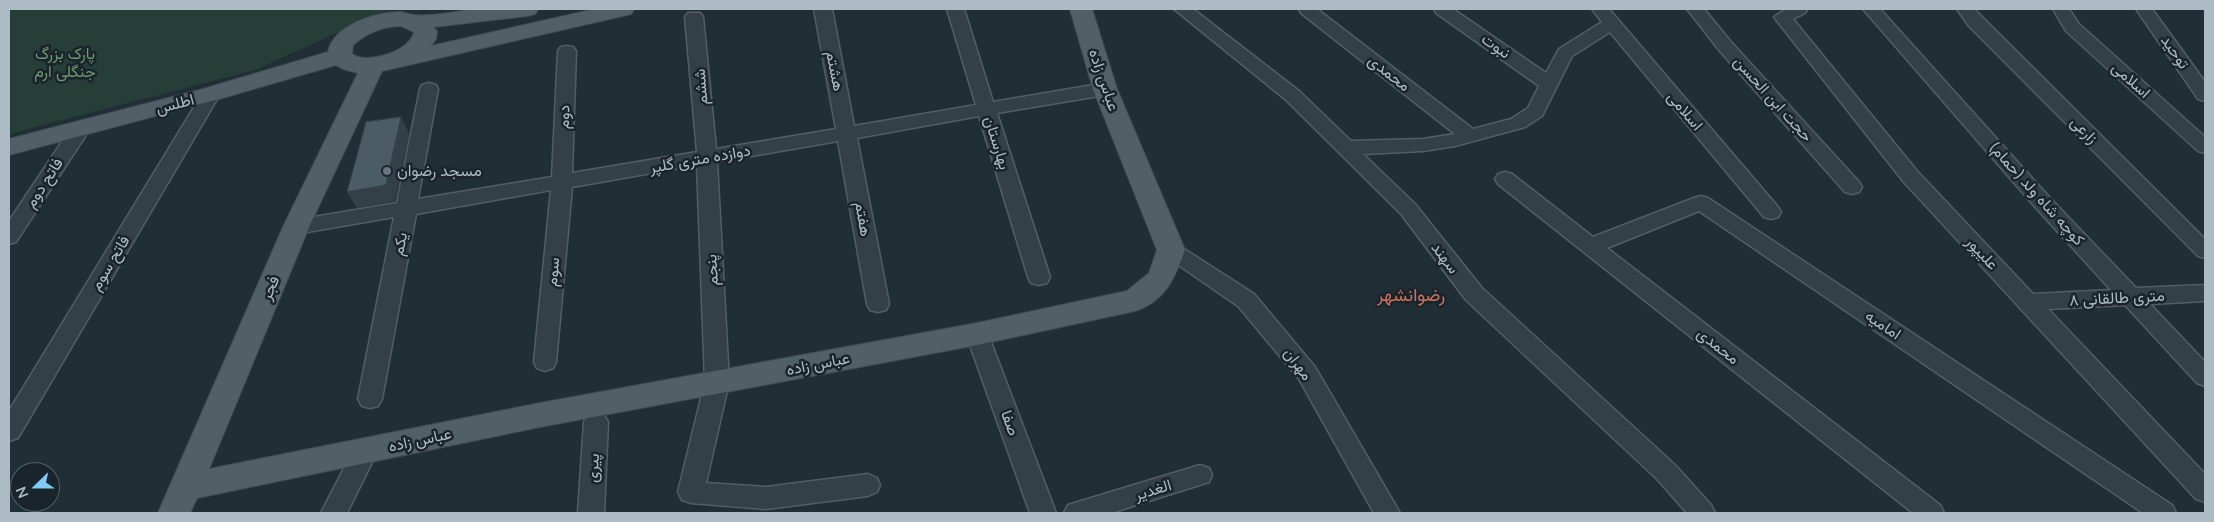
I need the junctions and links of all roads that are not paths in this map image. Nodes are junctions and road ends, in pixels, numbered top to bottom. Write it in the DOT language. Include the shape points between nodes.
graph roads {
  1 [pos="527,9"];
  2 [pos="623,9"];
  3 [pos="823,9"];
  4 [pos="955,9"];
  5 [pos="1081,9"];
  6 [pos="1183,9"];
  7 [pos="1307,9"];
  8 [pos="1442,9"];
  9 [pos="1600,9"];
  10 [pos="1695,9"];
  11 [pos="1799,9"];
  12 [pos="1871,9"];
  13 [pos="1965,9"];
  14 [pos="2061,9"];
  15 [pos="2144,9"];
  16 [pos="694,17"];
  17 [pos="413,22"];
  18 [pos="1611,24"];
  19 [pos="567,51"];
  20 [pos="340,56"];
  21 [pos="386,63"];
  22 [pos="1549,84"];
  23 [pos="429,89"];
  24 [pos="1105,89"];
  25 [pos="211,94"];
  26 [pos="2205,95"];
  27 [pos="986,110"];
  28 [pos="2205,125"];
  29 [pos="2183,127"];
  30 [pos="80,129"];
  31 [pos="848,134"];
  32 [pos="1470,136"];
  33 [pos="9,147"];
  34 [pos="2205,147"];
  35 [pos="1346,148"];
  36 [pos="707,158"];
  37 [pos="1505,179"];
  38 [pos="562,182"];
  39 [pos="1852,187"];
  40 [pos="406,208"];
  41 [pos="1771,212"];
  42 [pos="296,227"];
  43 [pos="9,237"];
  44 [pos="1590,246"];
  45 [pos="1171,250"];
  46 [pos="2205,251"];
  47 [pos="1039,277"];
  48 [pos="2205,293"];
  49 [pos="2131,297"];
  50 [pos="2028,302"];
  51 [pos="878,304"];
  52 [pos="977,334"];
  53 [pos="545,362"];
  54 [pos="2205,377"];
  55 [pos="717,382"];
  56 [pos="370,399"];
  57 [pos="596,422"];
  58 [pos="9,431"];
  59 [pos="365,452"];
  60 [pos="1200,475"];
  61 [pos="868,485"];
  62 [pos="185,488"];
  63 [pos="2205,491"];
  64 [pos="174,513"];
  65 [pos="334,513"];
  66 [pos="591,513"];
  67 [pos="1043,513"];
  68 [pos="1077,513"];
  69 [pos="1387,513"];
  70 [pos="1702,513"];
  71 [pos="1931,513"];
  72 [pos="2163,513"];
  1 -- 17 [label="main road"];
  2 -- 21 [label="main road"];
  3 -- 31 [label="street, هشتم"];
  4 -- 27 [label="street, بهارستان"];
  5 -- 24 [label="main road, عباس زاده"];
  6 -- 35 [label="street, سهند" via="1292,95"];
  7 -- 32 [label="street, محمدی"];
  8 -- 22 [label="street, نبوت"];
  9 -- 18 [label="street, اسلامی"];
  10 -- 39 [label="street, حجت ابن الحسن"];
  11 -- 50 [label="street, علیپور" via="1783,17 1910,176"];
  12 -- 49 [label="street, کوچه شاه ولد (حمام)"];
  13 -- 46 [label="street, زارعی"];
  14 -- 29 [label="street, اسلامی" via="2072,26"];
  15 -- 26 [label="street, توحید"];
  16 -- 36 [label="street, ششم"];
  17 -- 20 [label="main road" via="390,20 363,27 344,41"];
  17 -- 21 [label="main road" via="425,32 420,46 411,54"];
  18 -- 22 [label="street" via="1565,53"];
  18 -- 41 [label="street, اسلامی"];
  19 -- 38 [label="street, دوم"];
  20 -- 21 [label="main road" via="352,65"];
  20 -- 25 [label="main road, اطلس"];
  21 -- 42 [label="main road, فجر"];
  22 -- 32 [label="street" via="1535,112 1518,123"];
  23 -- 40 [label="street, یکم"];
  24 -- 27 [label="street, دوازده متری گلپر"];
  24 -- 45 [label="main road, عباس زاده"];
  25 -- 30 [label="main road, اطلس"];
  25 -- 58 [label="street, فاتح سوم"];
  27 -- 31 [label="street, دوازده متری گلپر"];
  27 -- 47 [label="street, بهارستان"];
  28 -- 29 [label="street"];
  29 -- 34 [label="street, اسلامی"];
  30 -- 33 [label="main road, اطلس"];
  30 -- 43 [label="street, فاتح دوم"];
  31 -- 36 [label="street, دوازده متری گلپر"];
  31 -- 51 [label="street, هفتم"];
  32 -- 35 [label="street" via="1423,145"];
  35 -- 70 [label="street, سهند" via="1408,209 1474,294 1666,472"];
  36 -- 38 [label="street, دوازده متری گلپر"];
  36 -- 55 [label="street, پنجم"];
  37 -- 44 [label="street, محمدی"];
  38 -- 40 [label="street, دوازده متری گلپر"];
  38 -- 53 [label="street, سوم"];
  40 -- 42 [label="street, دوازده متری گلپر"];
  40 -- 56 [label="street, یکم"];
  42 -- 62 [label="main road, فجر"];
  44 -- 71 [label="street, محمدی"];
  44 -- 72 [label="street, امامیه" via="1701,203"];
  45 -- 52 [label="main road, عباس زاده" via="1161,278 1135,300"];
  45 -- 69 [label="street, مهران" via="1246,300 1307,373"];
  48 -- 49 [label="street, ۸ متری طالقانی"];
  49 -- 50 [label="street, ۸ متری طالقانی"];
  49 -- 54 [label="street, کوچه شاه ولد (حمام)"];
  50 -- 63 [label="street, علیپور"];
  52 -- 55 [label="main road, عباس زاده"];
  52 -- 67 [label="street, صفا"];
  55 -- 59 [label="main road, عباس زاده"];
  55 -- 61 [label="street, پنجم" via="691,492 766,498"];
  57 -- 66 [label="street, پیری"];
  59 -- 62 [label="main road, عباس زاده"];
  59 -- 65 [label="street"];
  60 -- 68 [label="street, الغدیر"];
  62 -- 64 [label="main road, فجر"];
}
